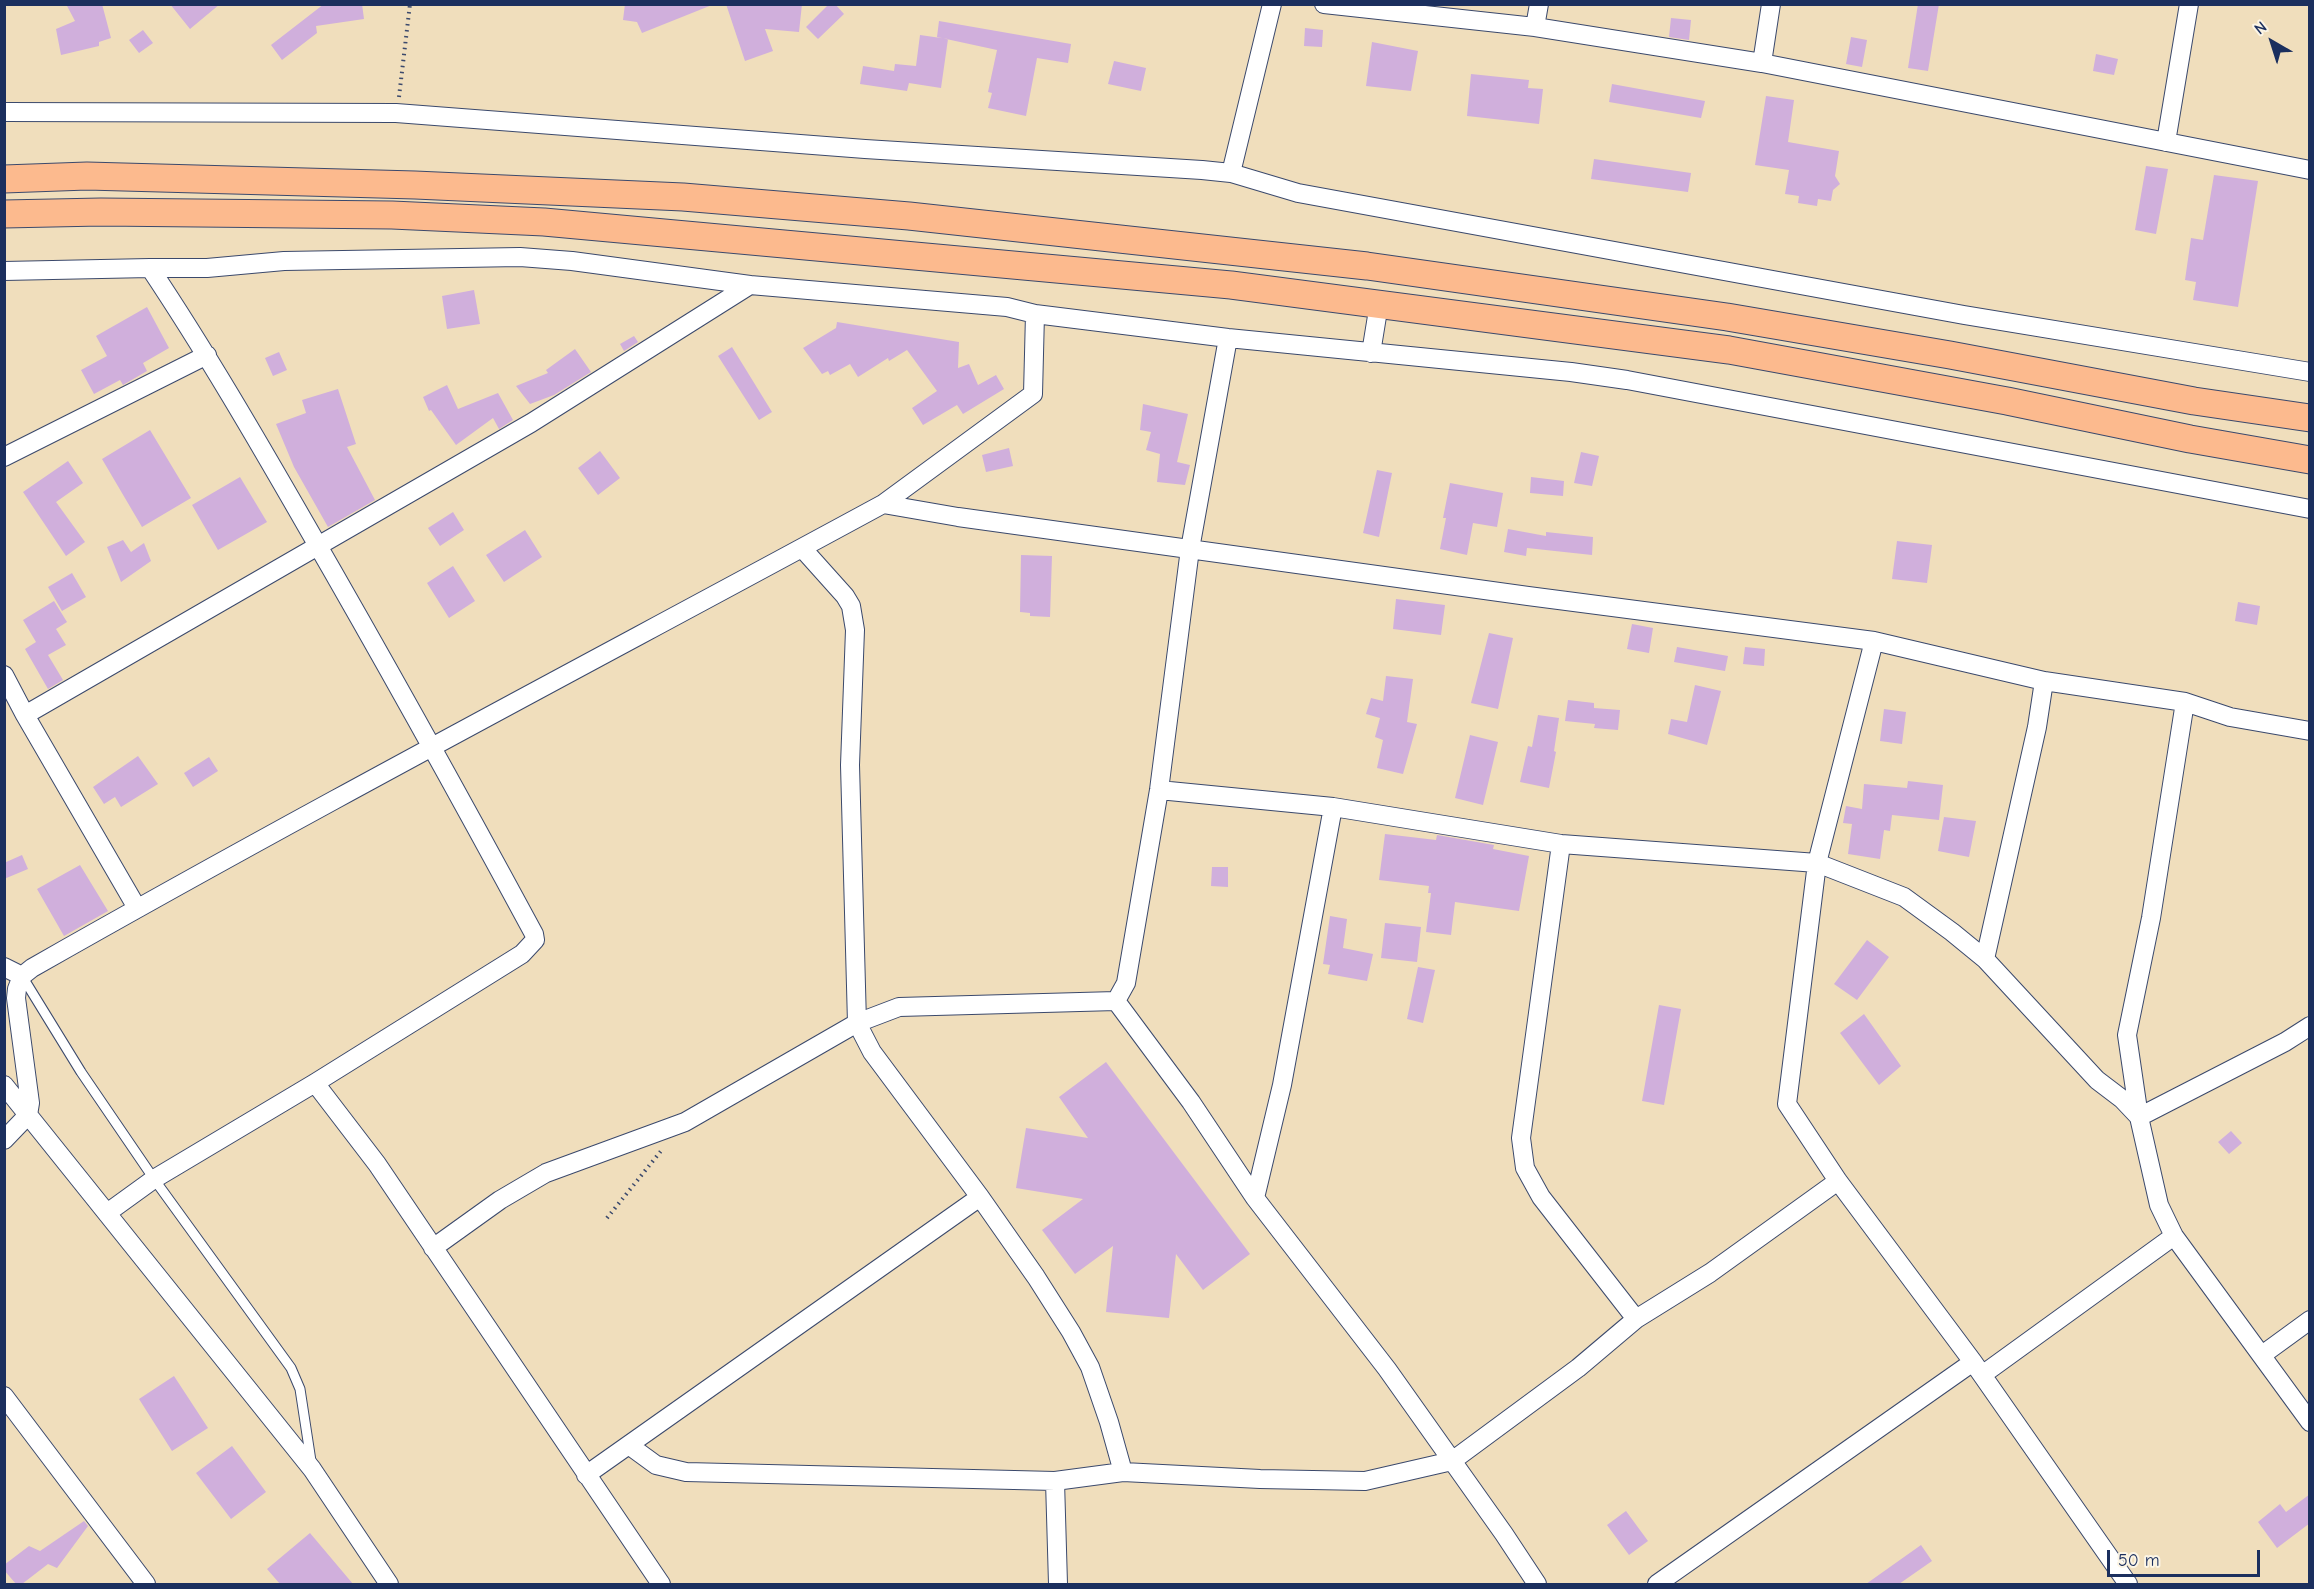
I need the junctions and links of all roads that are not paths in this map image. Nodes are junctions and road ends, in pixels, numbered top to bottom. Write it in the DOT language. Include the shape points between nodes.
graph roads {
  1 [pos="1272,4"];
  2 [pos="1324,4"];
  3 [pos="1539,4"];
  4 [pos="1771,4"];
  5 [pos="2189,4"];
  6 [pos="1535,27"];
  7 [pos="1762,63"];
  8 [pos="4,112"];
  9 [pos="2166,142"];
  10 [pos="2310,170"];
  11 [pos="1231,173"];
  12 [pos="4,179"];
  13 [pos="4,214"];
  14 [pos="150,268"];
  15 [pos="4,271"];
  16 [pos="750,285"];
  17 [pos="1378,304"];
  18 [pos="1035,314"];
  19 [pos="1228,338"];
  20 [pos="1371,353"];
  21 [pos="207,355"];
  22 [pos="2310,372"];
  23 [pos="2310,418"];
  24 [pos="4,457"];
  25 [pos="2310,460"];
  26 [pos="883,504"];
  27 [pos="2310,508"];
  28 [pos="318,546"];
  29 [pos="802,548"];
  30 [pos="1190,549"];
  31 [pos="1874,641"];
  32 [pos="4,675"];
  33 [pos="2044,681"];
  34 [pos="2185,702"];
  35 [pos="25,715"];
  36 [pos="2310,731"];
  37 [pos="432,746"];
  38 [pos="1159,789"];
  39 [pos="1334,807"];
  40 [pos="1561,844"];
  41 [pos="1817,863"];
  42 [pos="137,908"];
  43 [pos="1985,959"];
  44 [pos="4,967"];
  45 [pos="22,976"];
  46 [pos="1116,1001"];
  47 [pos="857,1023"];
  48 [pos="2310,1026"];
  49 [pos="315,1083"];
  50 [pos="4,1085"];
  51 [pos="28,1115"];
  52 [pos="2139,1117"];
  53 [pos="4,1140"];
  54 [pos="154,1179"];
  55 [pos="1838,1181"];
  56 [pos="980,1197"];
  57 [pos="1255,1198"];
  58 [pos="107,1214"];
  59 [pos="2174,1236"];
  60 [pos="433,1248"];
  61 [pos="1636,1318"];
  62 [pos="2310,1320"];
  63 [pos="2262,1355"];
  64 [pos="1977,1368"];
  65 [pos="4,1396"];
  66 [pos="2310,1422"];
  67 [pos="630,1446"];
  68 [pos="1452,1461"];
  69 [pos="312,1469"];
  70 [pos="1123,1472"];
  71 [pos="586,1475"];
  72 [pos="1055,1481"];
  73 [pos="146,1584"];
  74 [pos="389,1584"];
  75 [pos="661,1584"];
  76 [pos="1058,1584"];
  77 [pos="1537,1584"];
  78 [pos="1657,1584"];
  79 [pos="2128,1584"];
  1 -- 11 [label="street"];
  2 -- 6 [label="street"];
  3 -- 6 [label="street"];
  4 -- 7 [label="street"];
  5 -- 9 [label="street"];
  6 -- 7 [label="street"];
  7 -- 9 [label="street"];
  8 -- 11 [label="street" via="396,112"];
  9 -- 10 [label="street"];
  11 -- 22 [label="street" via="1298,193 1964,315"];
  12 -- 23 [label="main road" via="87,176 415,185 684,197 909,216 1367,266 1727,317"];
  13 -- 17 [label="main road" via="392,215 544,222 1231,285"];
  14 -- 15 [label="street"];
  14 -- 16 [label="street" via="284,261 520,257"];
  14 -- 21 [label="street"];
  16 -- 18 [label="street" via="1007,307"];
  16 -- 28 [label="street" via="531,423"];
  17 -- 20 [label="street"];
  17 -- 25 [label="main road" via="1729,350"];
  18 -- 19 [label="street"];
  18 -- 26 [label="street" via="1034,394"];
  19 -- 20 [label="street"];
  19 -- 30 [label="street"];
  20 -- 27 [label="street" via="1628,380"];
  21 -- 24 [label="street"];
  21 -- 28 [label="street"];
  26 -- 29 [label="street"];
  26 -- 30 [label="street"];
  28 -- 35 [label="street"];
  28 -- 37 [label="street"];
  29 -- 37 [label="street"];
  29 -- 47 [label="street" via="845,596 854,624 850,765"];
  30 -- 31 [label="street"];
  30 -- 38 [label="street"];
  31 -- 33 [label="street"];
  31 -- 41 [label="street"];
  32 -- 35 [label="street"];
  33 -- 34 [label="street"];
  33 -- 43 [label="street"];
  34 -- 36 [label="street" via="2230,717"];
  34 -- 52 [label="street" via="2151,918 2127,1035"];
  35 -- 42 [label="street"];
  37 -- 42 [label="street"];
  37 -- 49 [label="street" via="535,940 522,954"];
  38 -- 39 [label="street"];
  38 -- 46 [label="street" via="1126,983"];
  39 -- 40 [label="street"];
  39 -- 57 [label="street" via="1282,1085"];
  40 -- 41 [label="street"];
  40 -- 61 [label="street" via="1521,1138 1525,1168 1541,1197"];
  41 -- 43 [label="street" via="1904,897"];
  41 -- 55 [label="street" via="1786,1098 1789,1110"];
  42 -- 45 [label="street"];
  43 -- 52 [label="street" via="2097,1080"];
  44 -- 45 [label="street"];
  45 -- 51 [label="street" via="16,998 30,1103"];
  45 -- 54 [label="lane"];
  46 -- 47 [label="street" via="899,1007"];
  46 -- 57 [label="street" via="1191,1102"];
  47 -- 56 [label="street" via="872,1052"];
  47 -- 60 [label="street" via="685,1122 546,1173"];
  48 -- 52 [label="street"];
  49 -- 54 [label="street"];
  49 -- 60 [label="street" via="377,1164"];
  50 -- 51 [label="street"];
  51 -- 53 [label="street"];
  51 -- 58 [label="street"];
  52 -- 59 [label="street" via="2159,1205"];
  54 -- 58 [label="street"];
  54 -- 69 [label="lane" via="291,1368 300,1389"];
  55 -- 61 [label="street" via="1710,1273"];
  55 -- 64 [label="street"];
  56 -- 67 [label="street"];
  56 -- 70 [label="street" via="1036,1276 1090,1367"];
  57 -- 68 [label="street" via="1387,1369"];
  58 -- 69 [label="street"];
  59 -- 63 [label="street"];
  59 -- 64 [label="street"];
  60 -- 71 [label="street"];
  61 -- 68 [label="street" via="1578,1368"];
  62 -- 63 [label="street"];
  63 -- 66 [label="street"];
  64 -- 78 [label="street"];
  64 -- 79 [label="street"];
  65 -- 73 [label="street"];
  67 -- 71 [label="street"];
  67 -- 72 [label="street" via="656,1465 686,1472"];
  68 -- 70 [label="street" via="1365,1481"];
  68 -- 77 [label="street"];
  69 -- 74 [label="street"];
  70 -- 72 [label="street"];
  71 -- 75 [label="street"];
  72 -- 76 [label="street"];
}
